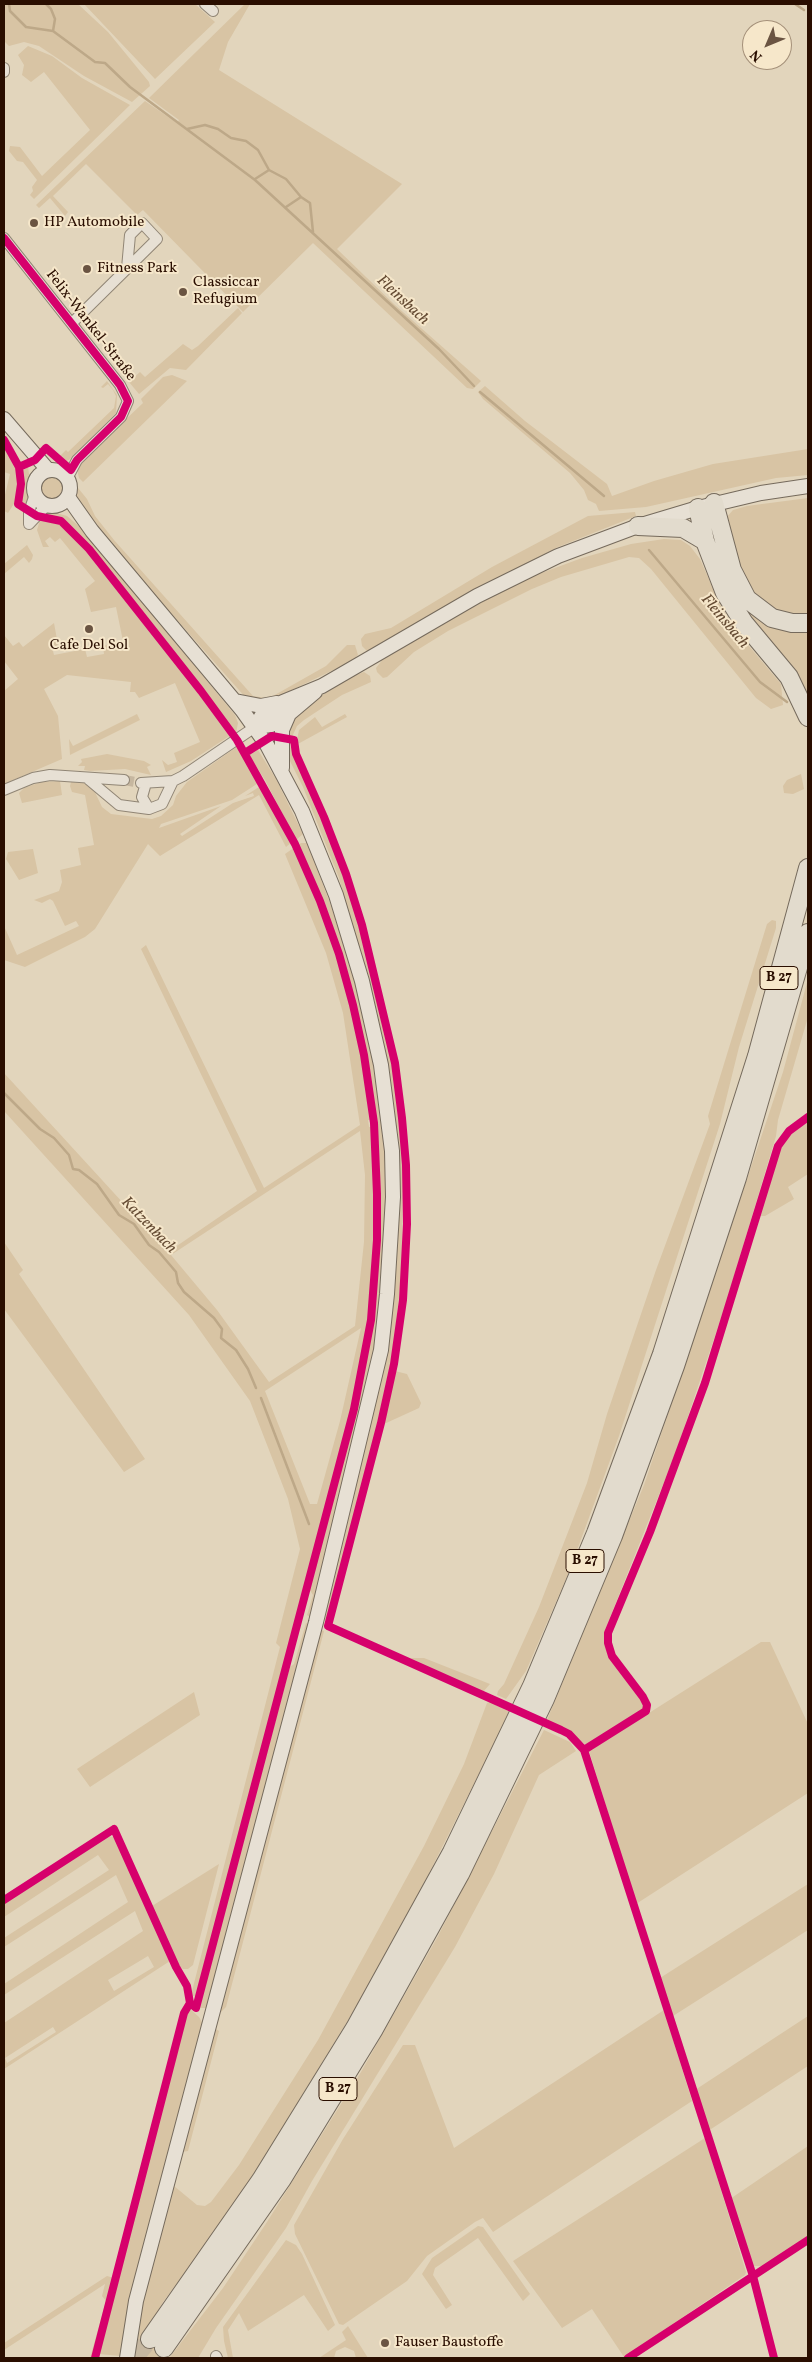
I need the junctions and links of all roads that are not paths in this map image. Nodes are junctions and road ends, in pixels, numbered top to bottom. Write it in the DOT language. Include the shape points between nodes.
graph roads {
  1 [pos="4,238"];
  2 [pos="128,268"];
  3 [pos="72,323"];
  4 [pos="4,419"];
  5 [pos="43,473"];
  6 [pos="68,477"];
  7 [pos="808,486"];
  8 [pos="35,494"];
  9 [pos="59,502"];
  10 [pos="706,505"];
  11 [pos="638,526"];
  12 [pos="705,541"];
  13 [pos="808,623"];
  14 [pos="235,701"];
  15 [pos="286,708"];
  16 [pos="808,717"];
  17 [pos="255,728"];
  18 [pos="282,771"];
  19 [pos="88,778"];
  20 [pos="124,780"];
  21 [pos="173,781"];
  22 [pos="4,790"];
  23 [pos="149,809"];
  24 [pos="808,868"];
  25 [pos="808,933"];
  26 [pos="128,2358"];
  1 -- 3 [label="street, Felix-Wankel-Straße"];
  2 -- 3 [label="street, Felix-Wankel-Straße"];
  3 -- 6 [label="street, Felix-Wankel-Straße" via="128,402 121,417 77,460"];
  4 -- 5 [label="main road"];
  5 -- 6 [label="main road" via="57,470"];
  5 -- 8 [label="main road" via="34,484"];
  6 -- 9 [label="main road" via="71,489"];
  7 -- 10 [label="main road"];
  8 -- 9 [label="main road" via="41,502"];
  8 -- 9 [label="street" via="29,524"];
  9 -- 14 [label="main road" via="92,531"];
  10 -- 11 [label="main road"];
  10 -- 12 [label="highway"];
  10 -- 13 [label="highway" via="747,599 772,618"];
  11 -- 12 [label="highway" via="684,528"];
  11 -- 15 [label="main road" via="581,546 517,575"];
  12 -- 16 [label="highway" via="731,603 789,677"];
  14 -- 15 [label="main road"];
  14 -- 17 [label="main road"];
  15 -- 17 [label="main road" via="271,725"];
  15 -- 18 [label="main road" via="282,730"];
  17 -- 18 [label="main road"];
  17 -- 21 [label="street"];
  18 -- 26 [label="main road" via="336,895 375,1035 392,1151 388,1294 381,1350 360,1443 316,1622 144,2270 132,2319"];
  19 -- 20 [label="street"];
  19 -- 22 [label="street" via="50,775"];
  19 -- 23 [label="street" via="119,805"];
  21 -- 23 [label="street" via="162,804"];
  21 -- 23 [label="street" via="144,783 142,797"];
  24 -- 25 [label="highway, B 27" via="757,1056 662,1354 596,1533 532,1686 452,1852 355,2028 157,2344 276,2187 365,2044 460,1874 537,1715 613,1536 675,1366 737,1178"];
}
